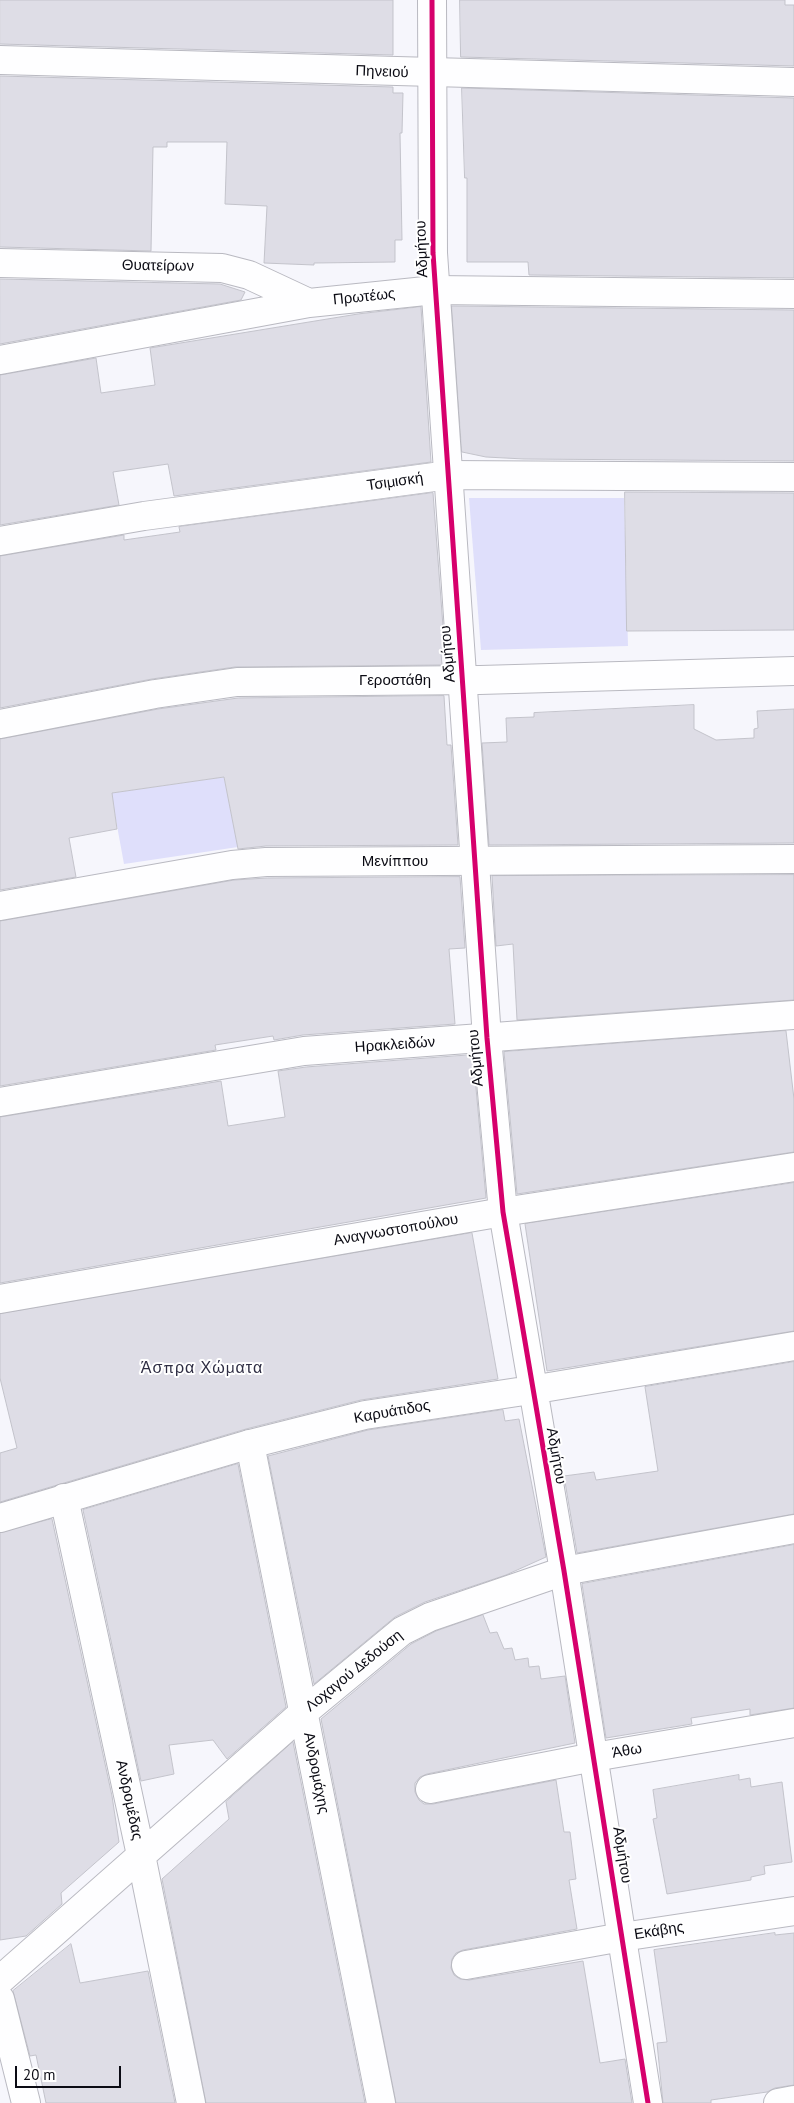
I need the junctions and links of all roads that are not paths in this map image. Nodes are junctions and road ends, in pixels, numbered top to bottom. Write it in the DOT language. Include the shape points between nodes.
graph roads {
  1 [pos="432,0"];
  2 [pos="0,60"];
  3 [pos="432,73"];
  4 [pos="794,82"];
  5 [pos="0,263"];
  6 [pos="435,290"];
  7 [pos="794,294"];
  8 [pos="310,303"];
  9 [pos="0,360"];
  10 [pos="448,475"];
  11 [pos="794,477"];
  12 [pos="0,541"];
  13 [pos="794,671"];
  14 [pos="463,680"];
  15 [pos="0,724"];
  16 [pos="794,859"];
  17 [pos="475,862"];
  18 [pos="0,906"];
  19 [pos="794,1015"];
  20 [pos="487,1038"];
  21 [pos="0,1102"];
  22 [pos="794,1167"];
  23 [pos="503,1212"];
  24 [pos="0,1299"];
  25 [pos="794,1346"];
  26 [pos="531,1390"];
  27 [pos="250,1444"];
  28 [pos="64,1498"];
  29 [pos="0,1518"];
  30 [pos="794,1529"];
  31 [pos="564,1571"];
  32 [pos="304,1712"];
  33 [pos="794,1723"];
  34 [pos="594,1757"];
  35 [pos="430,1789"];
  36 [pos="141,1855"];
  37 [pos="794,1911"];
  38 [pos="622,1937"];
  39 [pos="466,1965"];
  40 [pos="0,1980"];
  41 [pos="0,1999"];
  42 [pos="794,2100"];
  43 [pos="26,2103"];
  44 [pos="191,2103"];
  45 [pos="382,2103"];
  46 [pos="648,2103"];
  47 [pos="778,2103"];
  1 -- 3 [label="street, Αδμήτου"];
  2 -- 3 [label="street, Πηνειού"];
  3 -- 4 [label="street, Πηνειού"];
  3 -- 6 [label="street, Αδμήτου"];
  5 -- 8 [label="street, Θυατείρων" via="222,268 249,275"];
  6 -- 7 [label="street, Πρωτέως"];
  6 -- 8 [label="street, Πρωτέως"];
  6 -- 10 [label="street, Αδμήτου"];
  8 -- 9 [label="street, Πρωτέως"];
  10 -- 11 [label="street, Τσιμισκή"];
  10 -- 12 [label="street, Τσιμισκή" via="144,516"];
  10 -- 14 [label="street, Αδμήτου"];
  13 -- 14 [label="street, Γεροστάθη"];
  14 -- 15 [label="street, Γεροστάθη" via="237,682"];
  14 -- 17 [label="street, Αδμήτου"];
  16 -- 17 [label="street, Μενίππου"];
  17 -- 18 [label="street, Μενίππου" via="258,863"];
  17 -- 20 [label="street, Αδμήτου"];
  19 -- 20 [label="street, Ηρακλειδών"];
  20 -- 21 [label="street, Ηρακλειδών" via="304,1051"];
  20 -- 23 [label="street, Αδμήτου"];
  22 -- 23 [label="street, Αναγνωστοπούλου"];
  23 -- 24 [label="street, Αναγνωστοπούλου"];
  23 -- 26 [label="street, Αδμήτου"];
  25 -- 26 [label="street, Καρυάτιδος"];
  26 -- 27 [label="street, Καρυάτιδος" via="365,1415"];
  26 -- 31 [label="street, Αδμήτου"];
  27 -- 28 [label="street, Καρυάτιδος"];
  27 -- 32 [label="street, Ανδρομάχης"];
  28 -- 29 [label="street, Καρυάτιδος"];
  28 -- 36 [label="street, Ανδρομέδας"];
  30 -- 31 [label="street, Λοχαγού Δεδούση"];
  31 -- 32 [label="street, Λοχαγού Δεδούση" via="430,1617 402,1630"];
  31 -- 34 [label="street, Αδμήτου"];
  32 -- 36 [label="street, Λοχαγού Δεδούση"];
  32 -- 45 [label="street, Ανδρομάχης"];
  33 -- 34 [label="street, Άθω"];
  34 -- 35 [label="street, Άθω"];
  34 -- 38 [label="street, Αδμήτου"];
  36 -- 40 [label="street, Λοχαγού Δεδούση"];
  36 -- 44 [label="street, Ανδρομέδας"];
  37 -- 38 [label="street, Εκάβης"];
  38 -- 39 [label="street, Εκάβης"];
  38 -- 46 [label="street, Αδμήτου"];
  41 -- 43 [label="street"];
  42 -- 47 [label="street"];
}
